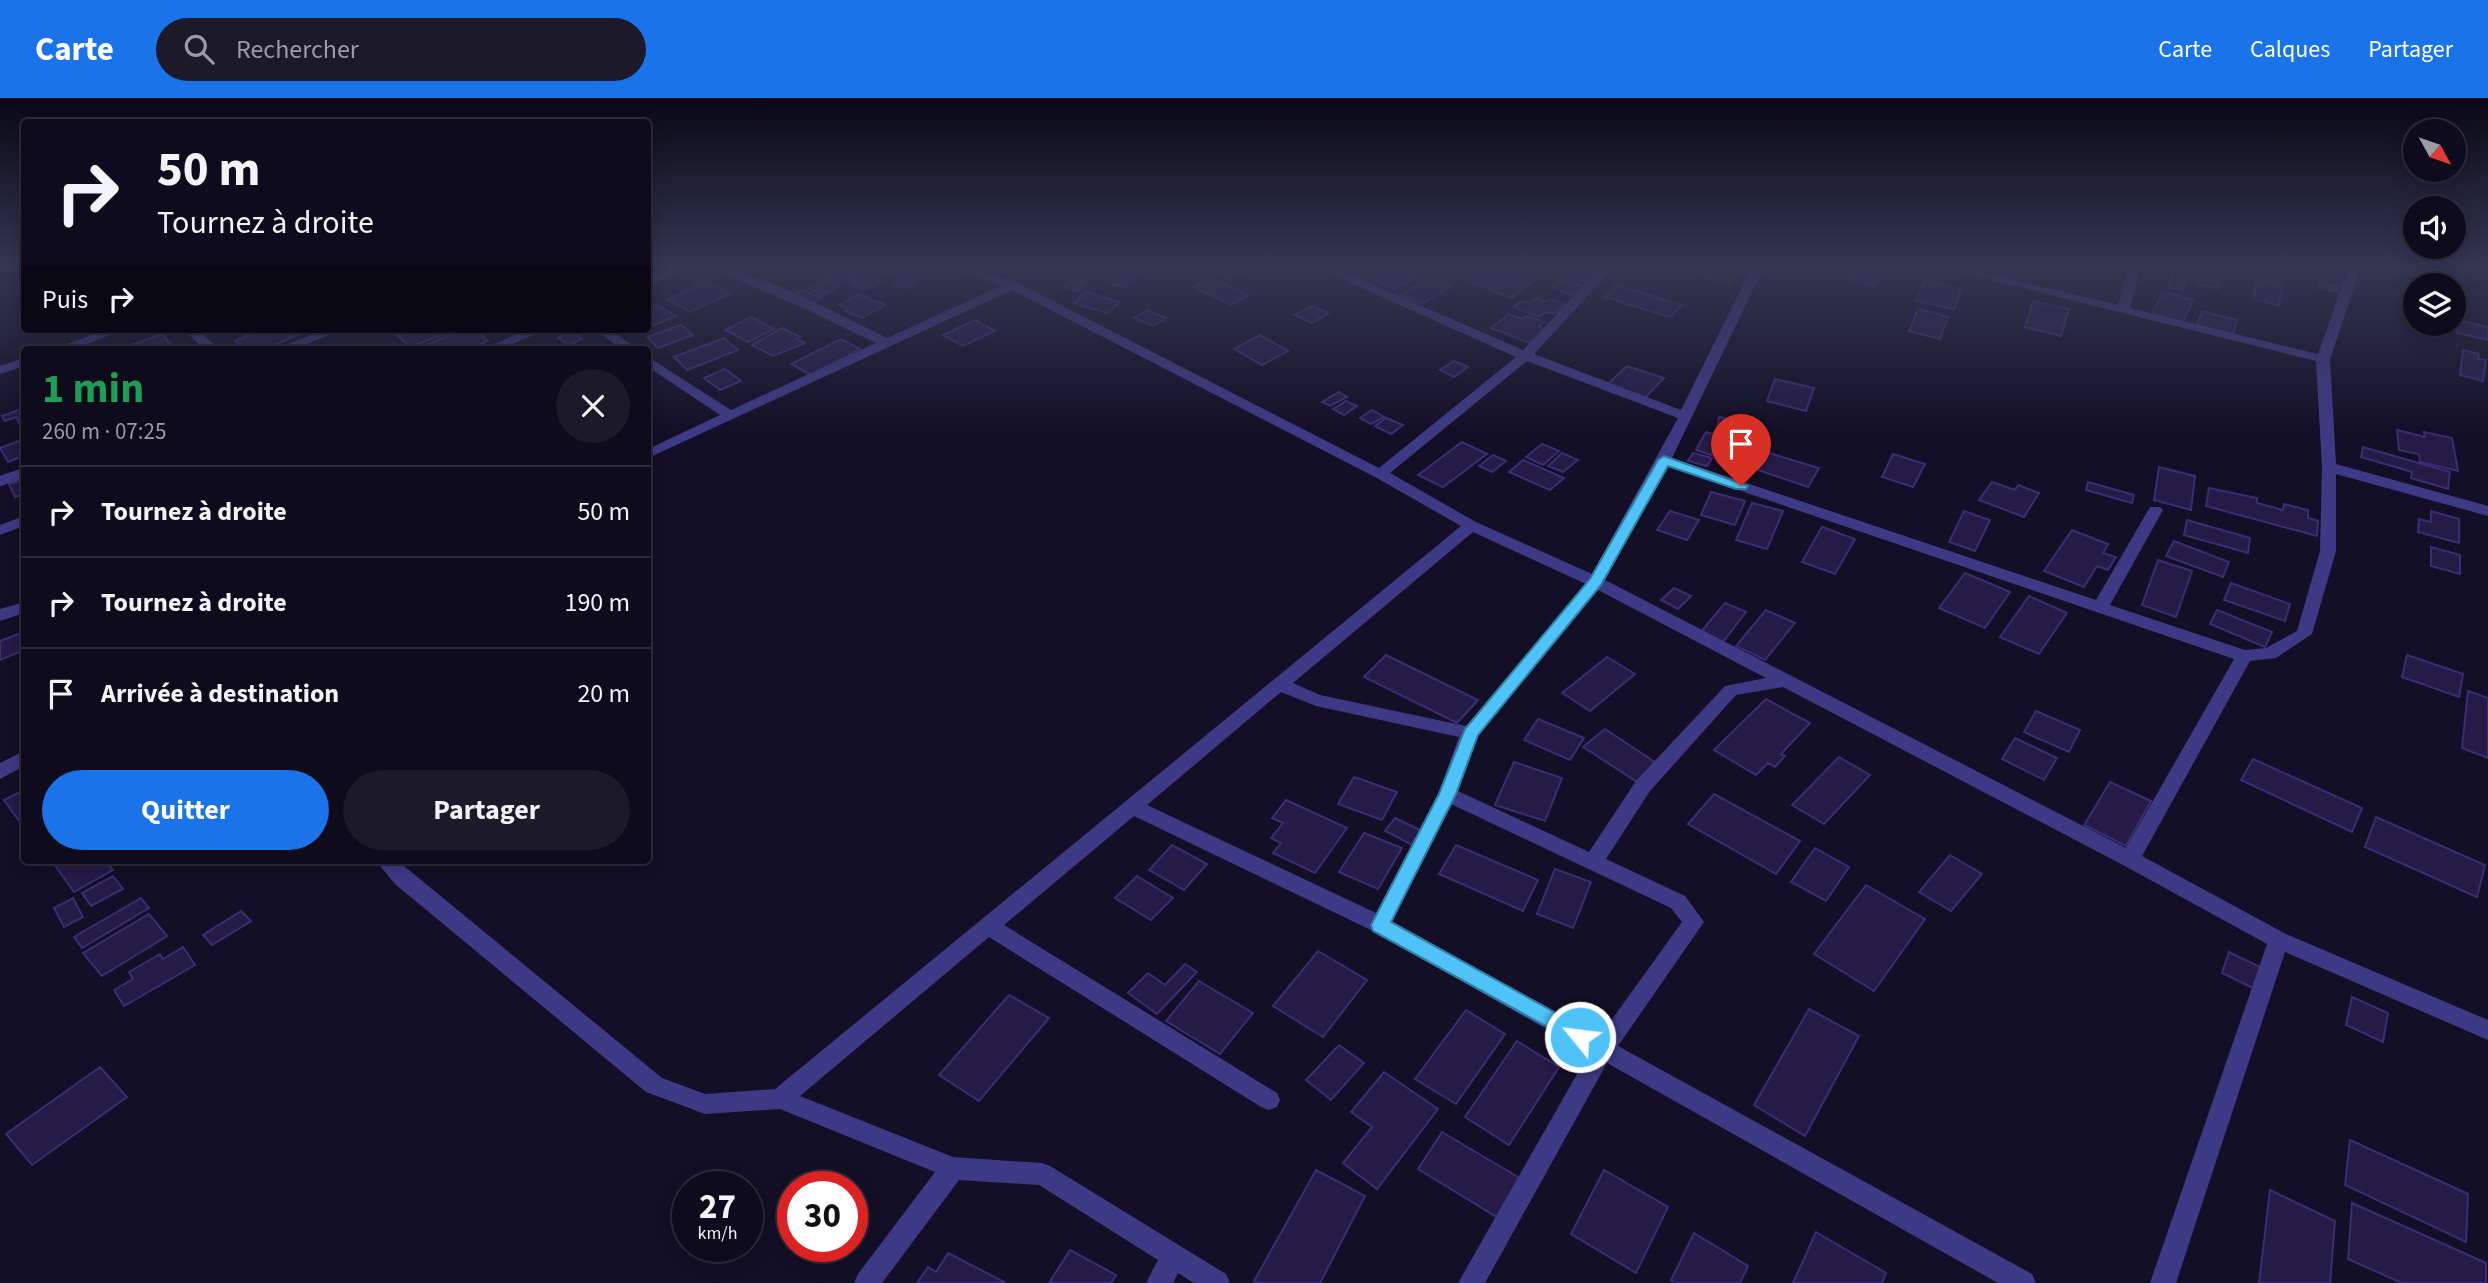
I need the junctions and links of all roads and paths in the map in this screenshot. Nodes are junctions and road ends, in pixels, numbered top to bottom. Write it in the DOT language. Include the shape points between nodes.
graph roads {
  1 [pos="843,322"];
  2 [pos="931,322"];
  3 [pos="1085,322"];
  4 [pos="1448,322"];
  5 [pos="1556,322"];
  6 [pos="1731,322"];
  7 [pos="2176,322"];
  8 [pos="2336,322"];
  9 [pos="108,333"];
  10 [pos="193,333"];
  11 [pos="327,333"];
  12 [pos="531,333"];
  13 [pos="606,333"];
  14 [pos="886,343"];
  15 [pos="71,346"];
  16 [pos="208,346"];
  17 [pos="291,346"];
  18 [pos="497,346"];
  19 [pos="626,346"];
  20 [pos="1525,356"];
  21 [pos="2323,359"];
  22 [pos="651,362"];
  23 [pos="21,363"];
  24 [pos="0,370"];
  25 [pos="730,416"];
  26 [pos="1686,416"];
  27 [pos="651,453"];
  28 [pos="1664,460"];
  29 [pos="2329,467"];
  30 [pos="21,474"];
  31 [pos="1380,474"];
  32 [pos="0,481"];
  33 [pos="2155,510"];
  34 [pos="2488,511"];
  35 [pos="21,522"];
  36 [pos="1471,525"];
  37 [pos="0,530"];
  38 [pos="1596,582"];
  39 [pos="2101,606"];
  40 [pos="21,608"];
  41 [pos="0,615"];
  42 [pos="2244,656"];
  43 [pos="1787,680"];
  44 [pos="1279,684"];
  45 [pos="1470,733"];
  46 [pos="21,760"];
  47 [pos="0,772"];
  48 [pos="1447,794"];
  49 [pos="1132,806"];
  50 [pos="2130,859"];
  51 [pos="1594,861"];
  52 [pos="389,864"];
  53 [pos="1380,925"];
  54 [pos="988,926"];
  55 [pos="2279,940"];
  56 [pos="2488,1030"];
  57 [pos="1603,1049"];
  58 [pos="780,1099"];
  59 [pos="1269,1100"];
  60 [pos="953,1168"];
  61 [pos="1174,1257"];
  62 [pos="867,1283"];
  63 [pos="1159,1283"];
  64 [pos="1217,1283"];
  65 [pos="1471,1283"];
  66 [pos="2023,1283"];
  67 [pos="2163,1283"];
  1 -- 14 [label="street"];
  2 -- 14 [label="street"];
  3 -- 31 [label="street"];
  4 -- 20 [label="street"];
  5 -- 20 [label="street"];
  6 -- 26 [label="street"];
  7 -- 21 [label="street"];
  8 -- 21 [label="street"];
  9 -- 15 [label="street"];
  10 -- 16 [label="street"];
  11 -- 17 [label="street"];
  12 -- 18 [label="street"];
  13 -- 19 [label="street"];
  14 -- 25 [label="street"];
  20 -- 26 [label="street"];
  20 -- 31 [label="street"];
  21 -- 29 [label="street"];
  22 -- 25 [label="street"];
  23 -- 24 [label="street"];
  25 -- 27 [label="street"];
  26 -- 28 [label="street"];
  28 -- 38 [label="street"];
  28 -- 39 [label="street"];
  29 -- 34 [label="street"];
  29 -- 42 [label="street" via="2328,551 2304,634 2270,654"];
  30 -- 32 [label="lane"];
  31 -- 36 [label="street"];
  33 -- 39 [label="street"];
  35 -- 37 [label="street"];
  36 -- 38 [label="street"];
  36 -- 44 [label="street"];
  38 -- 43 [label="street"];
  38 -- 45 [label="street"];
  39 -- 42 [label="street"];
  40 -- 41 [label="street"];
  42 -- 50 [label="street"];
  43 -- 50 [label="street"];
  43 -- 51 [label="street" via="1731,690 1643,786"];
  44 -- 45 [label="street" via="1316,700"];
  44 -- 49 [label="street"];
  45 -- 48 [label="street"];
  46 -- 47 [label="street"];
  48 -- 51 [label="street"];
  48 -- 53 [label="street"];
  49 -- 53 [label="street"];
  49 -- 54 [label="street"];
  50 -- 55 [label="street"];
  51 -- 57 [label="street" via="1678,902 1694,922"];
  52 -- 58 [label="street" via="654,1085 705,1104"];
  53 -- 57 [label="street"];
  54 -- 58 [label="street"];
  54 -- 59 [label="street"];
  55 -- 56 [label="street"];
  55 -- 67 [label="street"];
  57 -- 65 [label="street"];
  57 -- 66 [label="street"];
  58 -- 60 [label="street"];
  60 -- 61 [label="street" via="1042,1174"];
  60 -- 62 [label="street"];
  61 -- 63 [label="street"];
  61 -- 64 [label="street"];
}
